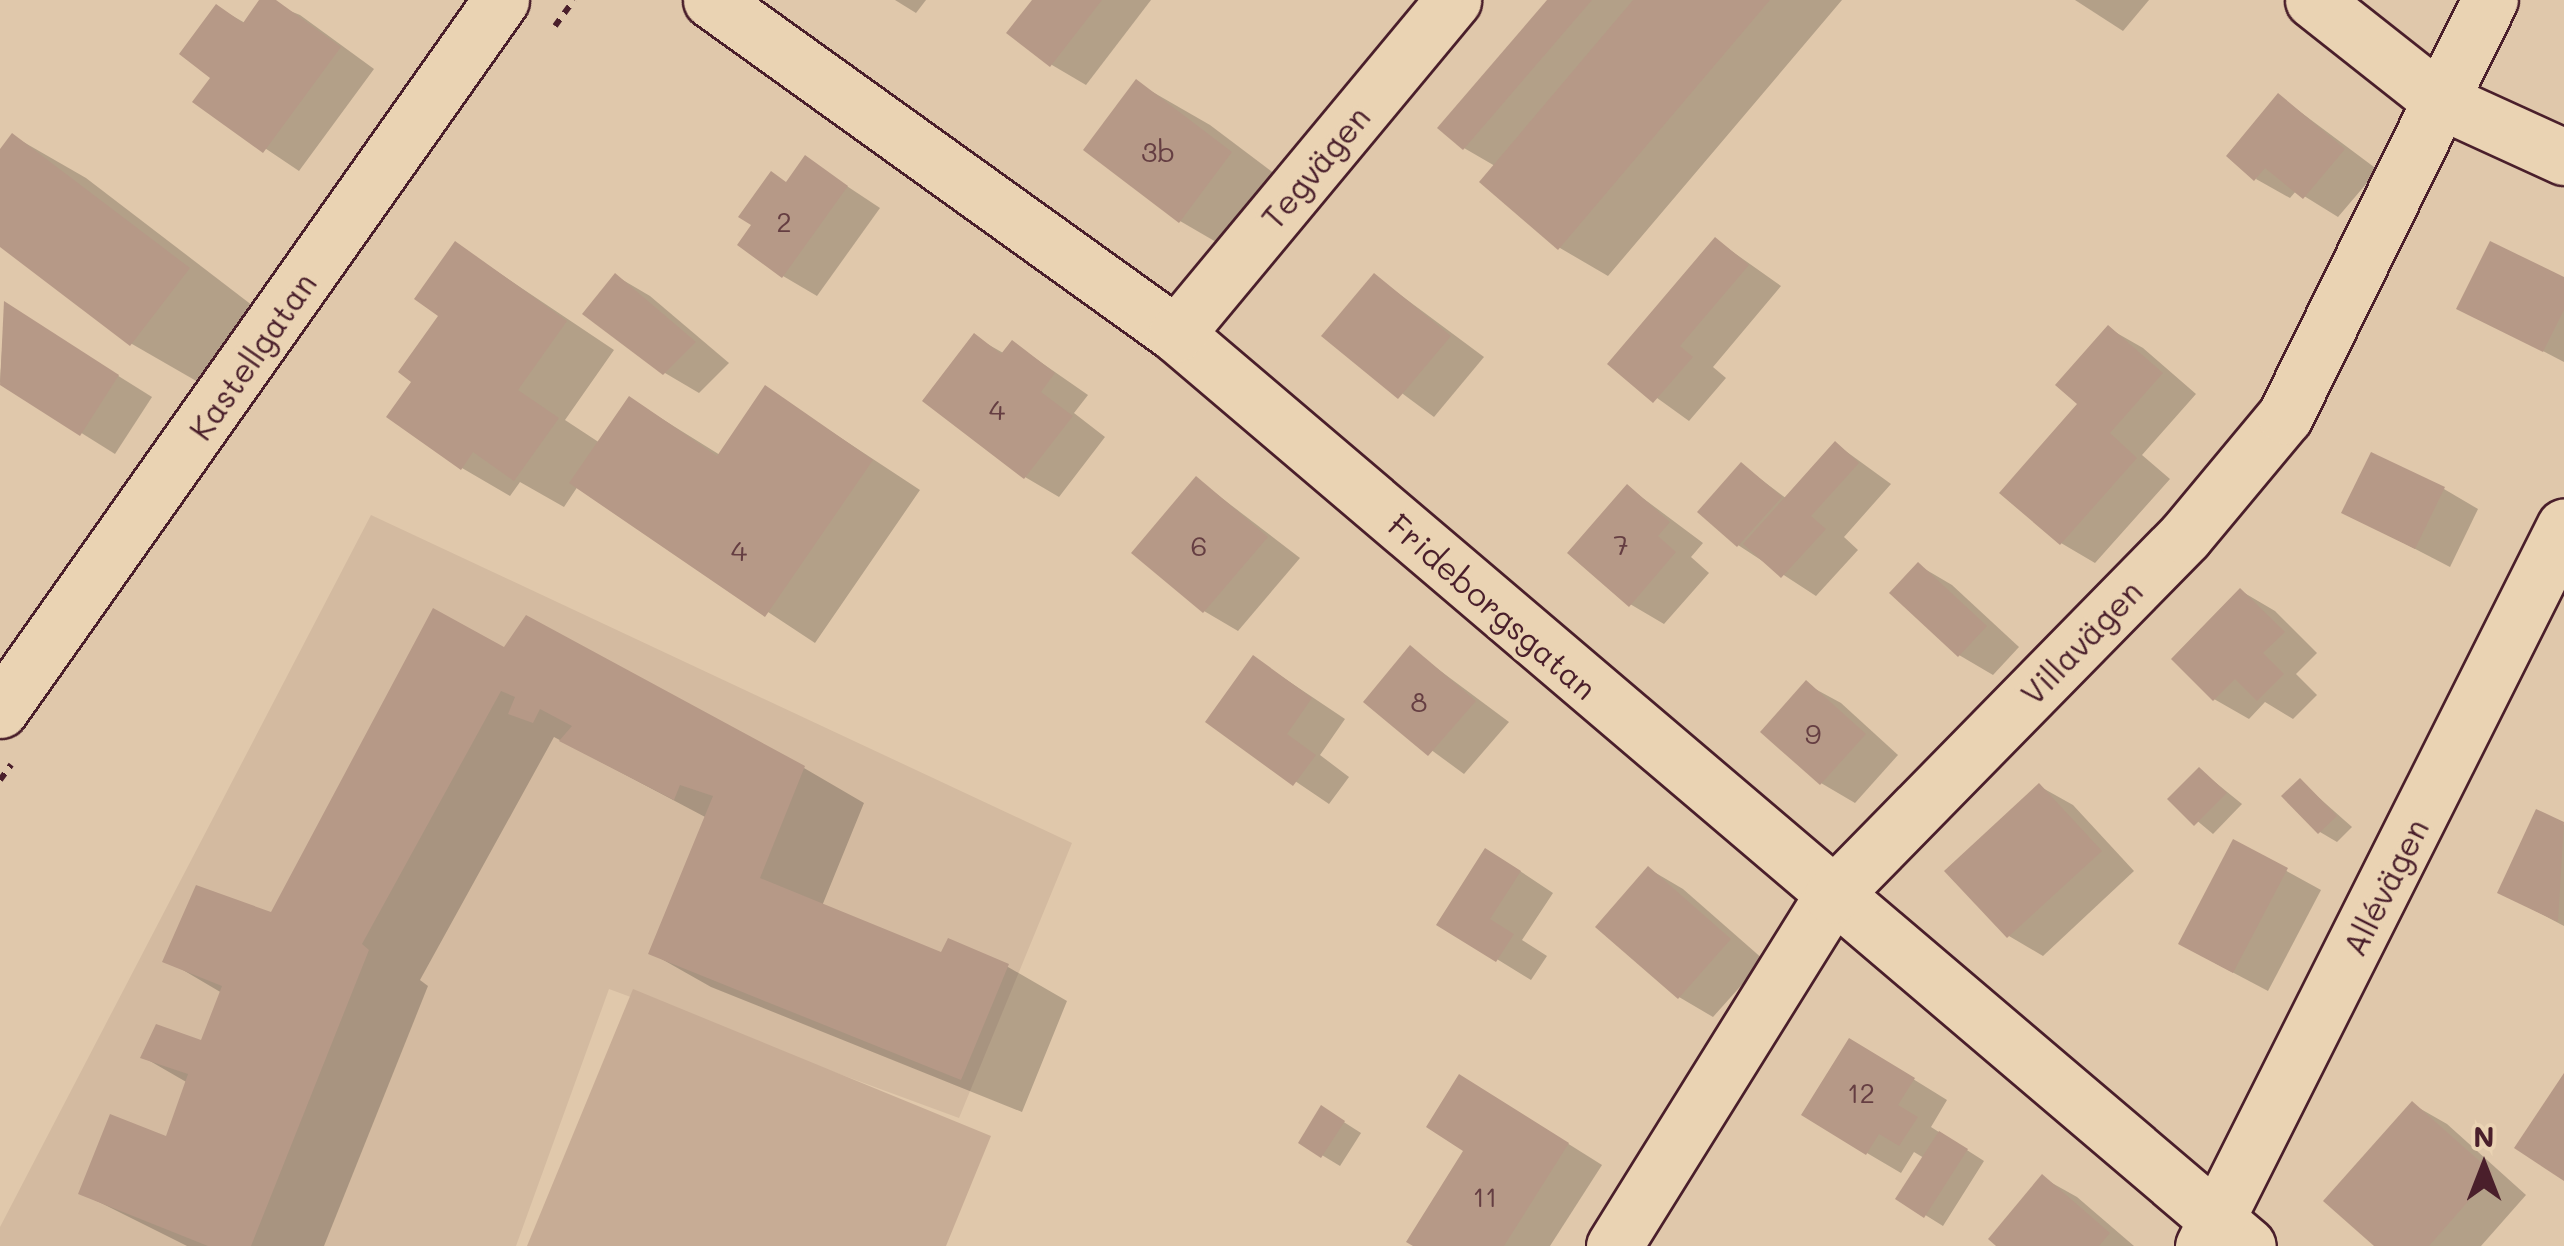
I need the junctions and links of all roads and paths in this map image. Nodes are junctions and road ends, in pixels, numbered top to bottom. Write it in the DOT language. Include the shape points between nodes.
graph roads {
  1 [pos="501,0"];
  2 [pos="711,0"];
  3 [pos="1453,0"];
  4 [pos="2314,0"];
  5 [pos="2490,0"];
  6 [pos="2442,101"];
  7 [pos="2564,157"];
  8 [pos="1176,334"];
  9 [pos="2564,527"];
  10 [pos="0,710"];
  11 [pos="1832,896"];
  12 [pos="2223,1237"];
  13 [pos="1614,1246"];
  1 -- 10 [label="street, Kastellgatan"];
  2 -- 8 [label="street, Frideborgsgatan"];
  3 -- 8 [label="street, Tegvägen"];
  4 -- 6 [label="street"];
  5 -- 6 [label="street, Villavägen"];
  6 -- 7 [label="street"];
  6 -- 11 [label="street, Villavägen" via="2285,416 2185,536"];
  8 -- 11 [label="street, Frideborgsgatan"];
  9 -- 12 [label="street, Allévägen"];
  11 -- 12 [label="street, Frideborgsgatan"];
  11 -- 13 [label="street, Villavägen"];
}
